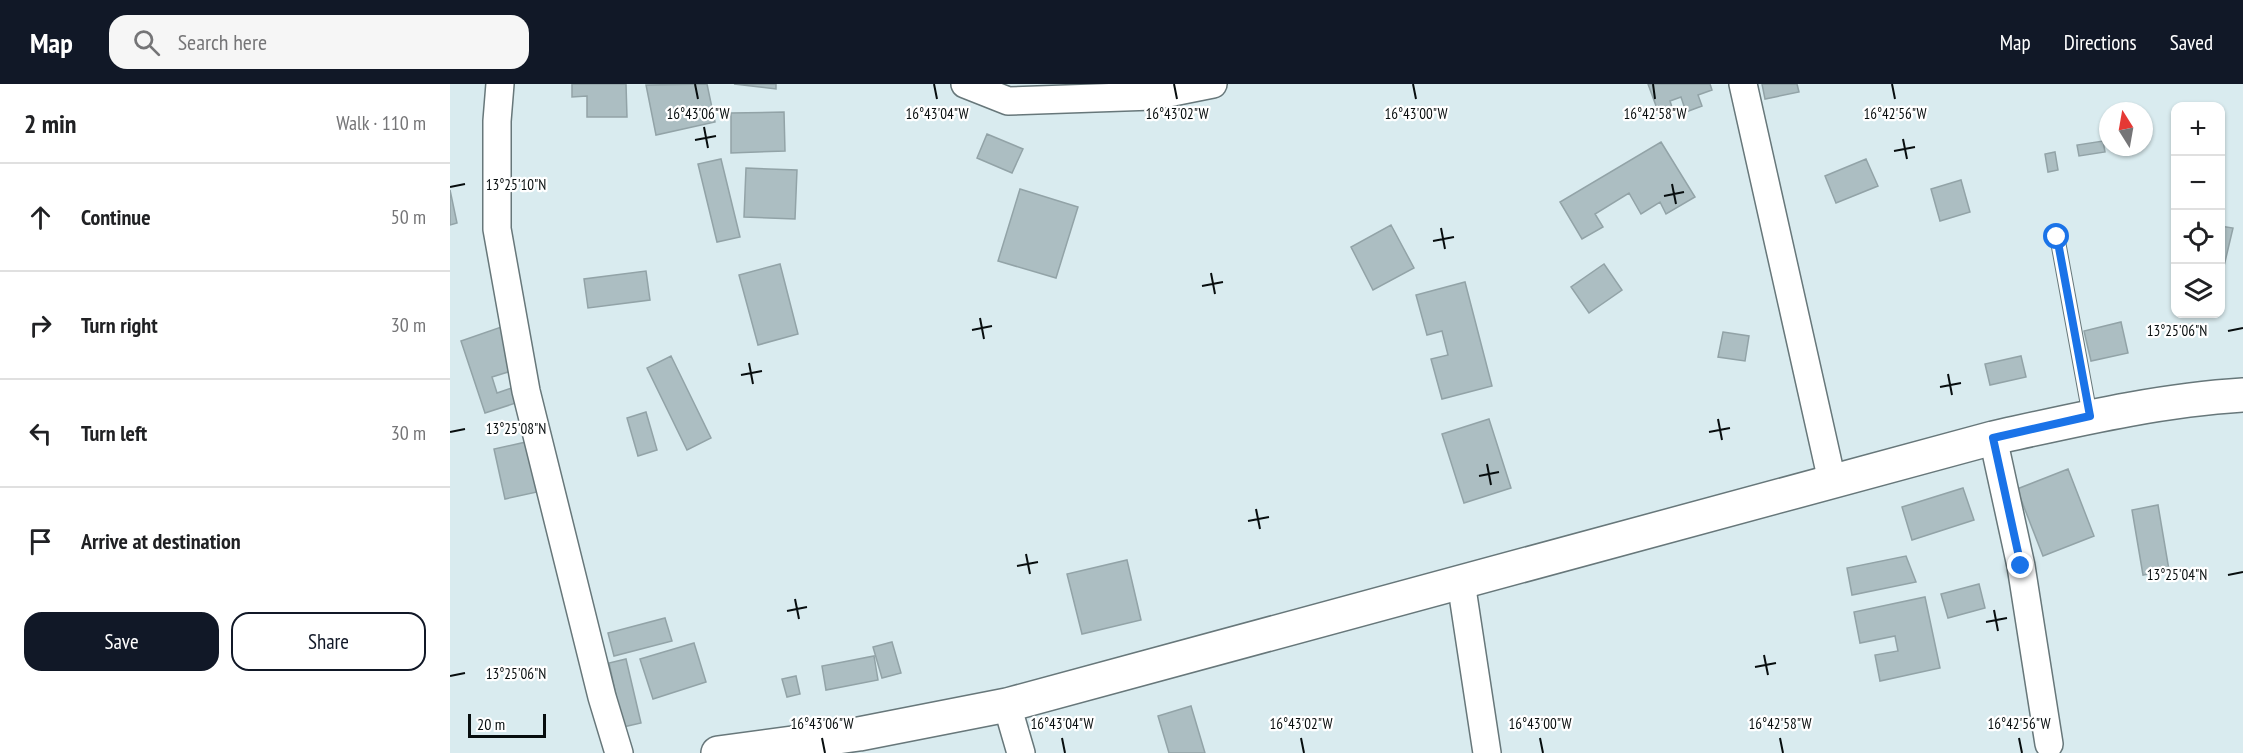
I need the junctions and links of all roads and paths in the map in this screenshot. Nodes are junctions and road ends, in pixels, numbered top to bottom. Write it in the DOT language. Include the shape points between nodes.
graph roads {
  1 [pos="500,84"];
  2 [pos="965,84"];
  3 [pos="1213,84"];
  4 [pos="1743,84"];
  5 [pos="2057,237"];
  6 [pos="2243,395"];
  7 [pos="2090,416"];
  8 [pos="1993,438"];
  9 [pos="1832,481"];
  10 [pos="1461,582"];
  11 [pos="1007,705"];
  12 [pos="2049,744"];
  13 [pos="619,753"];
  14 [pos="718,753"];
  15 [pos="1021,753"];
  16 [pos="1487,753"];
  1 -- 13 [label="street" via="497,229 526,391"];
  2 -- 3 [label="street" via="1008,101 1153,96"];
  4 -- 9 [label="street"];
  5 -- 7 [label="lane"];
  6 -- 7 [label="street"];
  7 -- 8 [label="street"];
  8 -- 9 [label="street"];
  8 -- 12 [label="street" via="2021,566"];
  9 -- 10 [label="street"];
  10 -- 11 [label="street"];
  10 -- 16 [label="street"];
  11 -- 14 [label="street" via="860,734"];
  11 -- 15 [label="street"];
}
